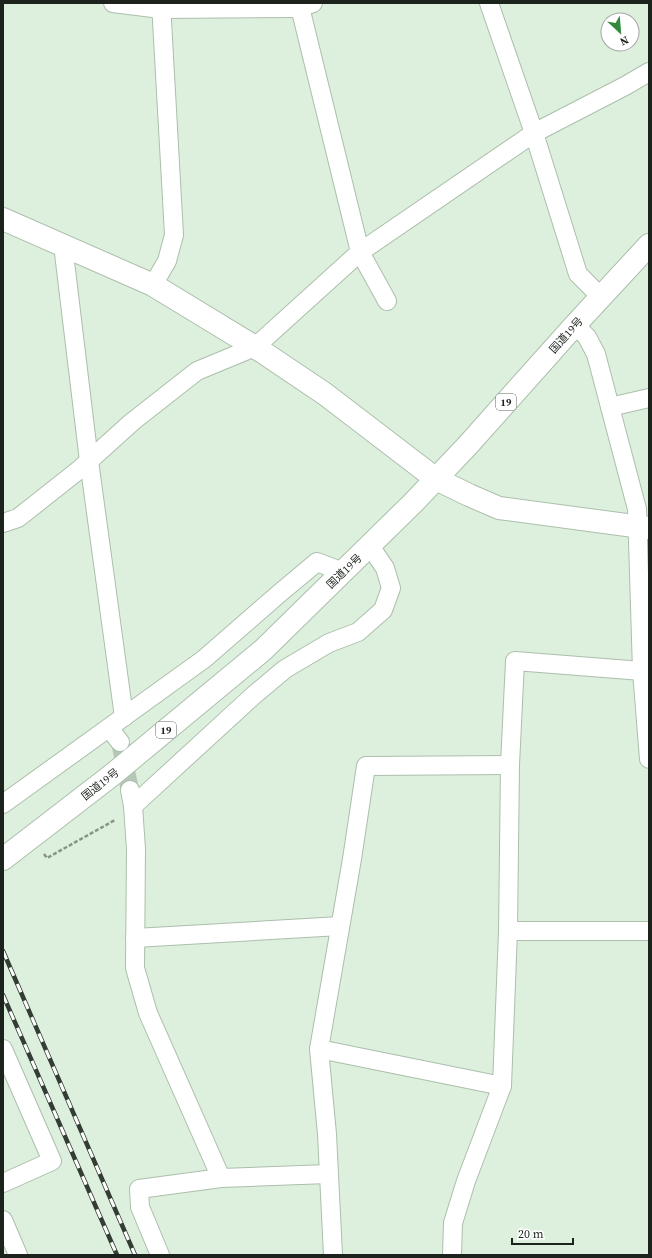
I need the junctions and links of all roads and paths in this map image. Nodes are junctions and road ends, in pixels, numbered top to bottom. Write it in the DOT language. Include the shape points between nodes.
graph roads {
  1 [pos="113,3"];
  2 [pos="489,3"];
  3 [pos="304,5"];
  4 [pos="161,6"];
  5 [pos="649,72"];
  6 [pos="534,133"];
  7 [pos="3,219"];
  8 [pos="63,245"];
  9 [pos="649,245"];
  10 [pos="360,252"];
  11 [pos="153,285"];
  12 [pos="601,297"];
  13 [pos="387,301"];
  14 [pos="575,325"];
  15 [pos="255,347"];
  16 [pos="649,398"];
  17 [pos="610,407"];
  18 [pos="89,461"];
  19 [pos="436,479"];
  20 [pos="3,523"];
  21 [pos="644,528"];
  22 [pos="370,546"];
  23 [pos="344,572"];
  24 [pos="642,671"];
  25 [pos="124,717"];
  26 [pos="649,759"];
  27 [pos="510,765"];
  28 [pos="3,804"];
  29 [pos="117,819"];
  30 [pos="47,858"];
  31 [pos="3,859"];
  32 [pos="340,926"];
  33 [pos="508,931"];
  34 [pos="649,931"];
  35 [pos="135,938"];
  36 [pos="3,1049"];
  37 [pos="319,1049"];
  38 [pos="502,1086"];
  39 [pos="328,1174"];
  40 [pos="221,1178"];
  41 [pos="3,1183"];
  42 [pos="3,1220"];
  43 [pos="18,1255"];
  44 [pos="160,1255"];
  45 [pos="333,1255"];
  46 [pos="452,1255"];
  1 -- 4 [label="street"];
  2 -- 6 [label="street"];
  3 -- 4 [label="street"];
  3 -- 10 [label="street"];
  4 -- 11 [label="street" via="174,235 167,261"];
  5 -- 6 [label="street"];
  6 -- 10 [label="street"];
  6 -- 12 [label="street" via="578,274"];
  7 -- 8 [label="main road"];
  8 -- 11 [label="main road"];
  8 -- 18 [label="street"];
  9 -- 12 [label="main road, 国道19号 / 19"];
  10 -- 13 [label="street"];
  10 -- 15 [label="street"];
  11 -- 15 [label="main road"];
  12 -- 14 [label="main road, 国道19号 / 19"];
  14 -- 17 [label="street" via="587,337 596,354"];
  14 -- 19 [label="main road, 国道19号 / 19"];
  15 -- 18 [label="street" via="197,371 132,422"];
  15 -- 19 [label="main road" via="324,394"];
  16 -- 17 [label="street"];
  17 -- 21 [label="street"];
  18 -- 20 [label="street" via="18,518"];
  18 -- 25 [label="street"];
  19 -- 21 [label="main road" via="499,508"];
  19 -- 22 [label="main road, 国道19号 / 19"];
  21 -- 24 [label="street"];
  22 -- 23 [label="main road, 国道19号 / 19"];
  22 -- 35 [label="street" via="385,568 392,588 383,610 358,632 329,643 285,668 131,798 136,849"];
  23 -- 25 [label="street" via="317,562 204,659"];
  23 -- 31 [label="main road, 国道19号 / 19" via="263,650 112,775"];
  24 -- 26 [label="street"];
  24 -- 27 [label="street" via="515,661"];
  25 -- 28 [label="street" via="115,735"];
  27 -- 32 [label="street" via="366,766"];
  27 -- 33 [label="street"];
  29 -- 30 [label="path"];
  32 -- 35 [label="street"];
  32 -- 37 [label="street"];
  33 -- 34 [label="street"];
  33 -- 38 [label="street"];
  35 -- 40 [label="street" via="135,968 148,1013"];
  36 -- 41 [label="street" via="52,1161"];
  37 -- 38 [label="street"];
  37 -- 39 [label="street"];
  38 -- 46 [label="street" via="453,1223"];
  39 -- 40 [label="street"];
  39 -- 45 [label="street"];
  40 -- 44 [label="street" via="139,1189 140,1207"];
  42 -- 43 [label="street"];
}
